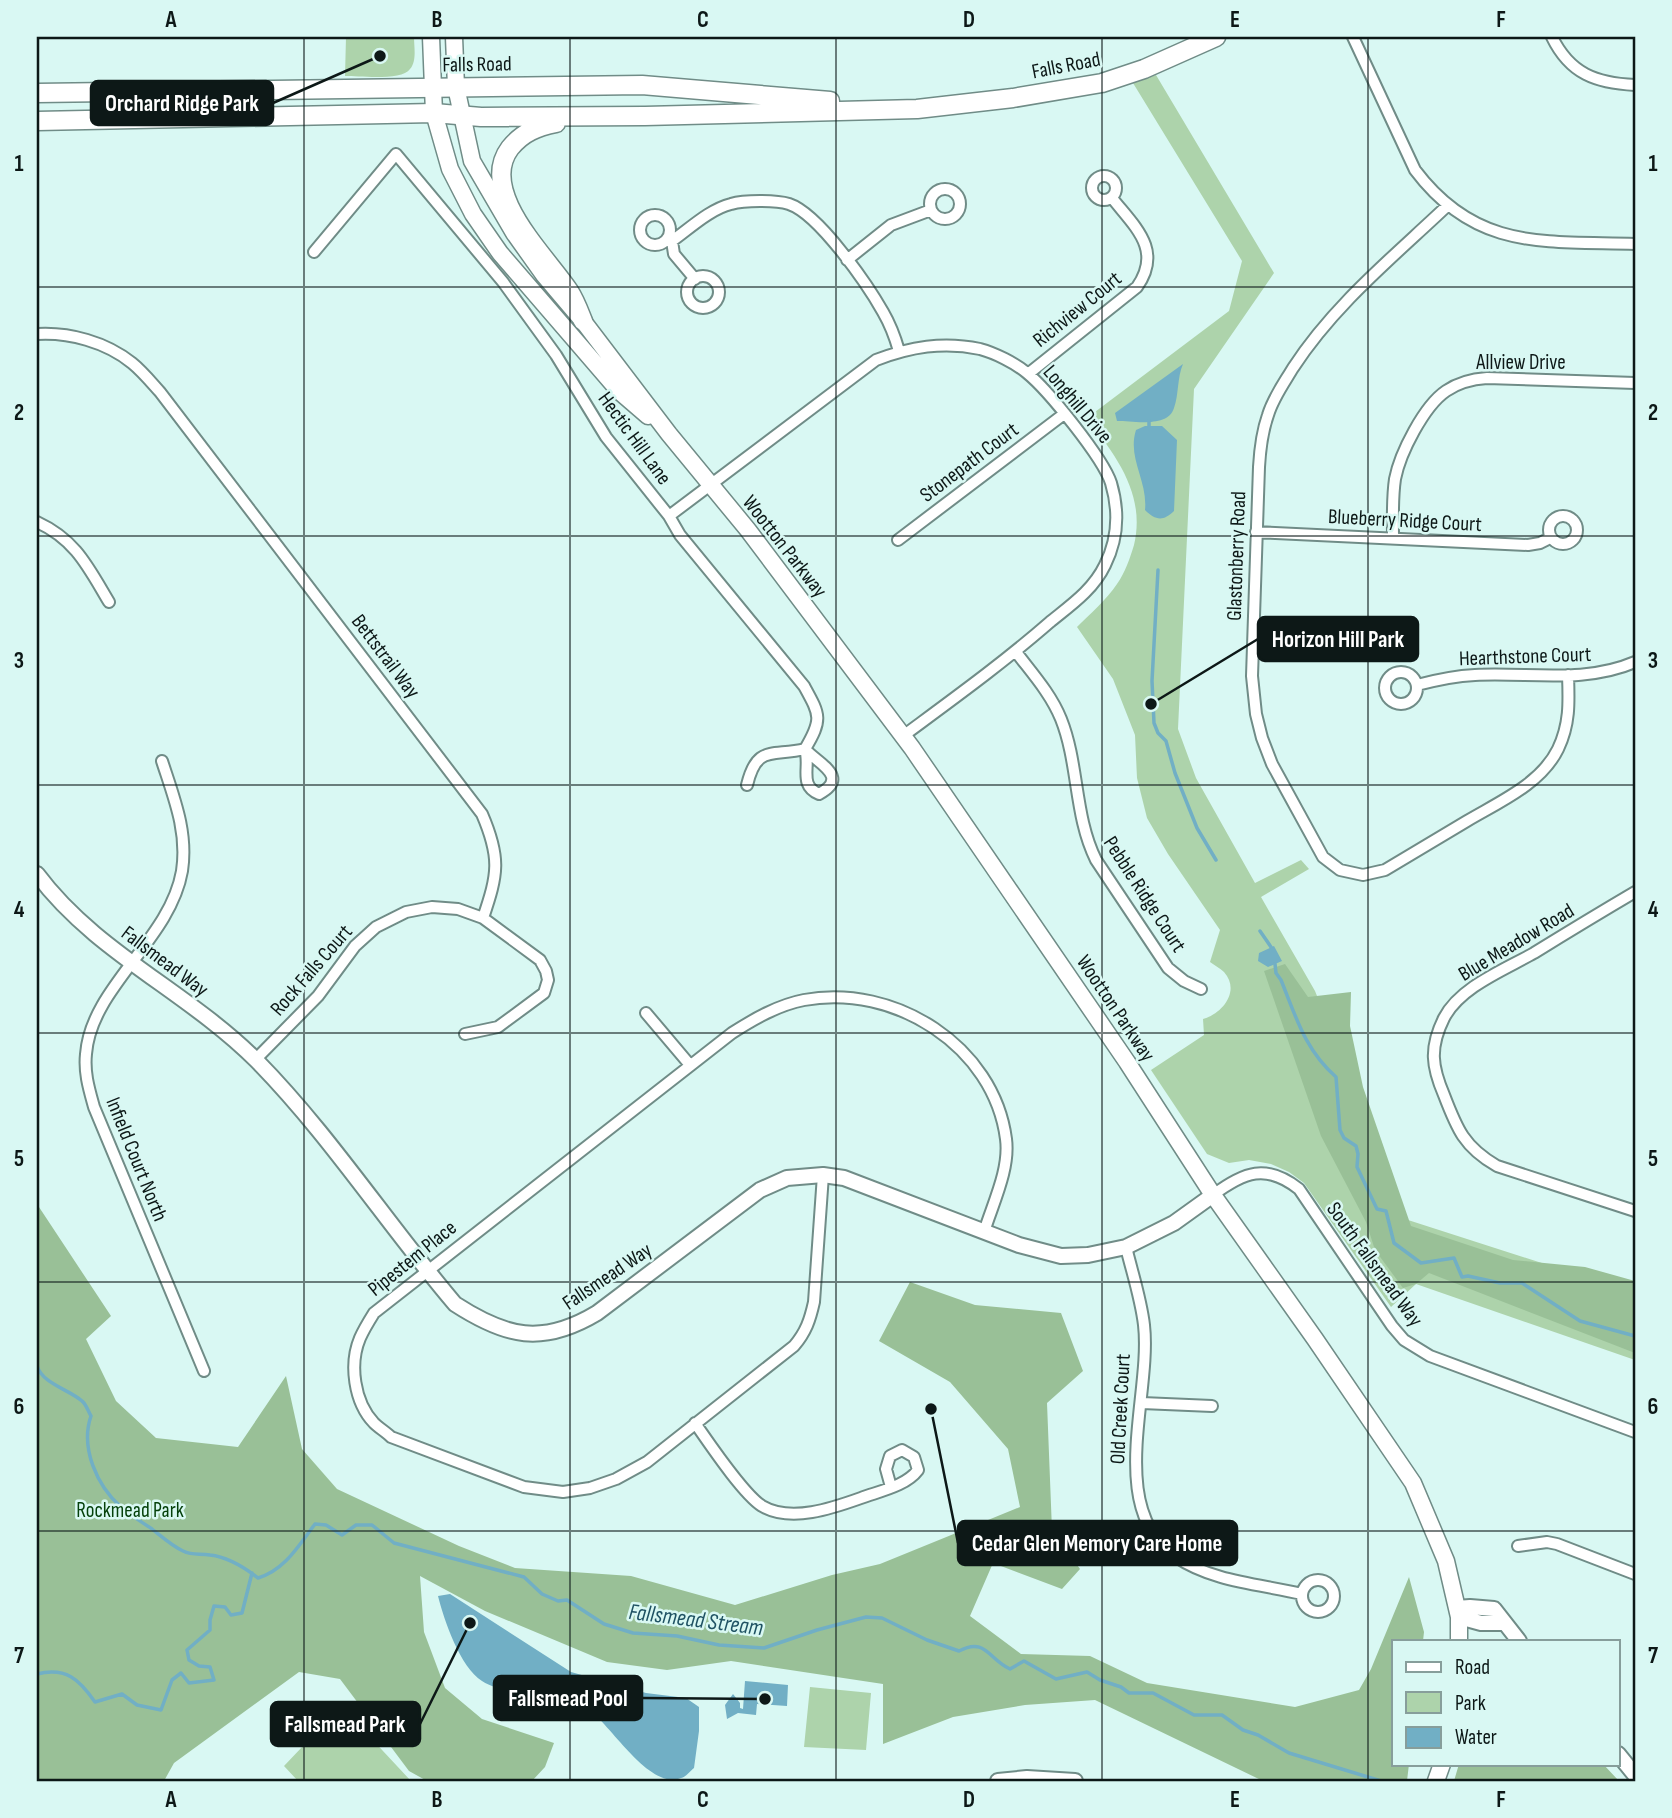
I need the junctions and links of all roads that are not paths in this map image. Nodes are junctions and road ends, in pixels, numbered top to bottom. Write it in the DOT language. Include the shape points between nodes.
graph roads {
  1 [pos="431,37"];
  2 [pos="454,37"];
  3 [pos="1216,37"];
  4 [pos="1353,37"];
  5 [pos="1552,37"];
  6 [pos="1635,85"];
  7 [pos="456,87"];
  8 [pos="433,88"];
  9 [pos="37,93"];
  10 [pos="917,109"];
  11 [pos="434,113"];
  12 [pos="461,116"];
  13 [pos="598,116"];
  14 [pos="37,121"];
  15 [pos="1112,198"];
  16 [pos="1447,206"];
  17 [pos="931,209"];
  18 [pos="1635,244"];
  19 [pos="314,252"];
  20 [pos="846,260"];
  21 [pos="695,279"];
  22 [pos="583,321"];
  23 [pos="37,334"];
  24 [pos="899,351"];
  25 [pos="1028,374"];
  26 [pos="1635,383"];
  27 [pos="1064,414"];
  28 [pos="669,434"];
  29 [pos="711,485"];
  30 [pos="669,516"];
  31 [pos="37,522"];
  32 [pos="1256,533"];
  33 [pos="1550,538"];
  34 [pos="1392,539"];
  35 [pos="898,540"];
  36 [pos="109,602"];
  37 [pos="1016,652"];
  38 [pos="1635,662"];
  39 [pos="1568,676"];
  40 [pos="1417,685"];
  41 [pos="903,736"];
  42 [pos="162,761"];
  43 [pos="747,785"];
  44 [pos="37,874"];
  45 [pos="1635,892"];
  46 [pos="483,918"];
  47 [pos="133,963"];
  48 [pos="1201,989"];
  49 [pos="646,1013"];
  50 [pos="465,1034"];
  51 [pos="255,1060"];
  52 [pos="690,1065"];
  53 [pos="823,1175"];
  54 [pos="1213,1195"];
  55 [pos="1635,1211"];
  56 [pos="984,1231"];
  57 [pos="1126,1247"];
  58 [pos="426,1270"];
  59 [pos="204,1371"];
  60 [pos="1142,1403"];
  61 [pos="1212,1406"];
  62 [pos="695,1423"];
  63 [pos="1635,1432"];
  64 [pos="891,1487"];
  65 [pos="1518,1546"];
  66 [pos="1635,1574"];
  67 [pos="1302,1594"];
  68 [pos="1458,1612"];
  69 [pos="1459,1640"];
  70 [pos="1518,1640"];
  71 [pos="1620,1756"];
  72 [pos="1635,1774"];
  73 [pos="998,1781"];
  74 [pos="1071,1781"];
  1 -- 8 [label="main road, Wootton Parkway"];
  2 -- 7 [label="main road, Wootton Parkway"];
  3 -- 10 [label="main road, Falls Road" via="1102,83"];
  4 -- 16 [label="street" via="1409,159"];
  5 -- 6 [label="street" via="1571,65 1595,80"];
  7 -- 8 [label="main road, Falls Road"];
  7 -- 10 [label="main road, Falls Road" via="642,85"];
  7 -- 12 [label="main road, Wootton Parkway"];
  8 -- 9 [label="main road, Falls Road"];
  8 -- 11 [label="main road, Wootton Parkway"];
  10 -- 13 [label="main road, Falls Road"];
  11 -- 12 [label="main road, Falls Road"];
  11 -- 14 [label="main road, Falls Road"];
  11 -- 28 [label="main road, Wootton Parkway" via="450,169 500,253 619,391"];
  12 -- 13 [label="main road, Falls Road"];
  12 -- 22 [label="main road, Wootton Parkway" via="472,161 496,203 544,275"];
  13 -- 22 [label="main road" via="527,132 509,150 501,172 503,193 513,213 571,294"];
  15 -- 25 [label="street, Richview Court" via="1143,237 1148,254 1144,277"];
  16 -- 18 [label="street" via="1506,236"];
  16 -- 32 [label="street, Glastonberry Road" via="1338,308 1281,388 1261,438"];
  17 -- 20 [label="street" via="891,225"];
  19 -- 30 [label="street, Hectic Hill Lane" via="396,154 503,282 556,355 606,437"];
  20 -- 21 [label="street" via="810,216 789,204 733,203 670,240 674,254"];
  20 -- 24 [label="street" via="882,310"];
  22 -- 28 [label="main road, Wootton Parkway"];
  23 -- 46 [label="street, Bettstrail Way" via="55,333 102,345 133,363 160,391 482,814 493,840 497,870"];
  24 -- 25 [label="street, Longhill Drive" via="949,344 982,350"];
  24 -- 29 [label="street, Longhill Drive" via="859,372"];
  25 -- 27 [label="street, Longhill Drive"];
  26 -- 34 [label="street, Allview Drive" via="1487,378 1472,379 1444,392 1423,418 1400,461"];
  27 -- 35 [label="street, Stonepath Court"];
  27 -- 37 [label="street, Longhill Drive" via="1110,481 1116,510 1115,540 1090,589"];
  28 -- 29 [label="main road, Wootton Parkway"];
  29 -- 30 [label="street, Longhill Drive"];
  29 -- 41 [label="main road, Wootton Parkway"];
  30 -- 43 [label="street, Hectic Hill Lane" via="804,686 818,712 815,733 805,749 765,754 750,771"];
  31 -- 36 [label="street" via="79,552"];
  32 -- 34 [label="street, Blueberry Ridge Court"];
  32 -- 39 [label="street, Glastonberry Road" via="1252,676 1256,714 1272,764 1306,829 1323,857 1340,870 1363,875 1384,870 1544,770 1566,728"];
  33 -- 34 [label="street, Blueberry Ridge Court" via="1528,545"];
  37 -- 41 [label="street, Longhill Drive"];
  37 -- 48 [label="street, Pebble Ridge Court" via="1060,717 1082,821 1096,860 1168,968"];
  38 -- 39 [label="street, Hearthstone Court"];
  39 -- 40 [label="street, Hearthstone Court" via="1476,675"];
  41 -- 54 [label="main road, Wootton Parkway" via="1120,1051"];
  42 -- 47 [label="street, Infield Court North" via="182,822 182,869 168,913"];
  44 -- 47 [label="street, Fallsmead Way" via="82,925"];
  45 -- 55 [label="street, Blue Meadow Road" via="1469,991 1445,1016 1433,1059 1458,1131 1479,1156"];
  46 -- 50 [label="street" via="540,960 548,980 544,993 498,1027"];
  46 -- 51 [label="street, Rock Falls Court" via="458,909 432,907 407,912 376,927 355,946 318,996"];
  47 -- 51 [label="street, Fallsmead Way"];
  47 -- 59 [label="street, Infield Court North" via="93,1025 86,1053 86,1082"];
  49 -- 52 [label="street"];
  51 -- 58 [label="street, Fallsmead Way" via="304,1113"];
  52 -- 56 [label="street, Pipestem Place" via="732,1032 766,1013 805,1000 848,998 880,1003 925,1021 974,1063 1000,1113 1007,1140 1006,1161"];
  52 -- 58 [label="street, Pipestem Place"];
  53 -- 56 [label="street, Fallsmead Way" via="844,1178"];
  53 -- 58 [label="street, Fallsmead Way" via="786,1178 760,1190 597,1313 557,1332 538,1334 484,1322 455,1304"];
  53 -- 62 [label="street, Pipestem Place" via="810,1322 794,1346"];
  54 -- 57 [label="street, Fallsmead Way" via="1174,1223"];
  54 -- 63 [label="street, South Fallsmead Way" via="1262,1171 1283,1177 1298,1189 1404,1340 1430,1356"];
  54 -- 68 [label="main road, Wootton Parkway" via="1413,1483 1446,1561"];
  56 -- 57 [label="street, Fallsmead Way" via="1062,1256"];
  57 -- 60 [label="street, Old Creek Court" via="1144,1325"];
  58 -- 62 [label="street, Pipestem Place" via="374,1313 359,1339 357,1389 366,1412 391,1437 524,1487 563,1492 616,1479 647,1462"];
  60 -- 61 [label="street"];
  60 -- 67 [label="street, Old Creek Court" via="1136,1482 1145,1520 1154,1534 1174,1556 1211,1576"];
  62 -- 64 [label="street" via="761,1505 787,1513 819,1511"];
  65 -- 66 [label="street" via="1557,1544"];
  68 -- 69 [label="main road, Wootton Parkway"];
  68 -- 70 [label="street" via="1470,1607 1494,1609"];
  71 -- 72 [label="street"];
  73 -- 74 [label="street"];
}
